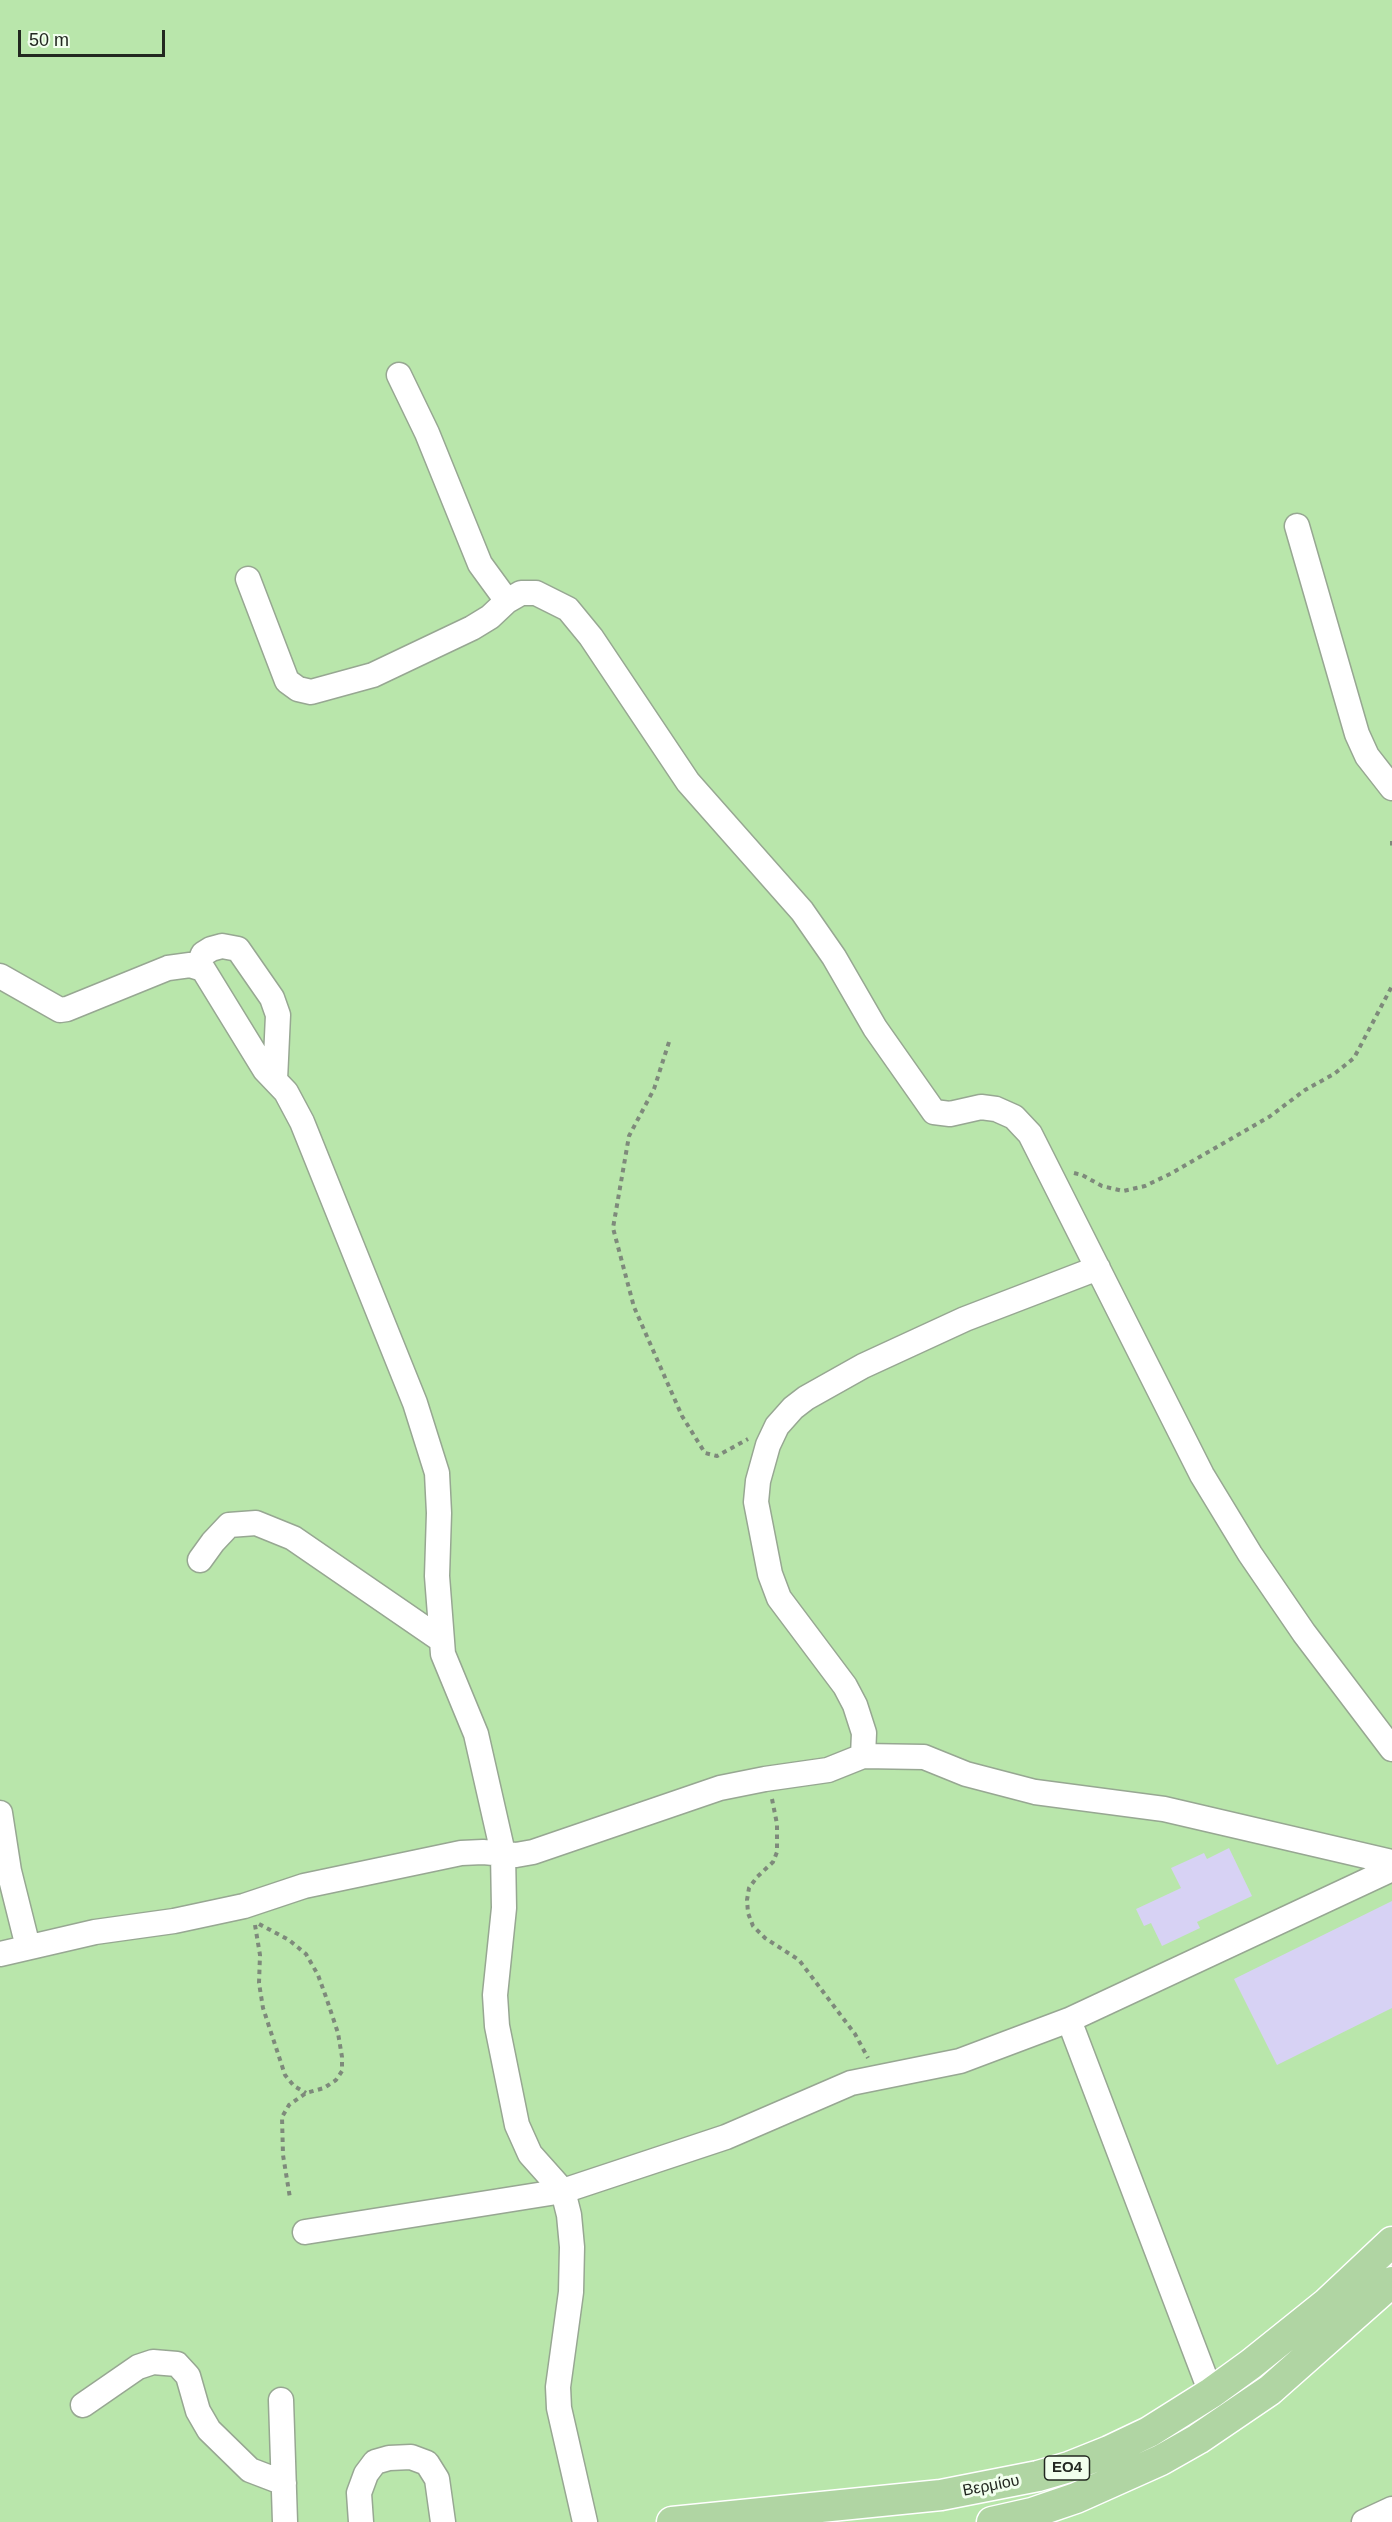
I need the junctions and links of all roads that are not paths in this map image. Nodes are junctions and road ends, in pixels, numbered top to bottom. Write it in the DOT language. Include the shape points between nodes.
graph roads {
  1 [pos="399,375"];
  2 [pos="1297,526"];
  3 [pos="248,579"];
  4 [pos="507,601"];
  5 [pos="1392,788"];
  6 [pos="198,966"];
  7 [pos="0,975"];
  8 [pos="275,1080"];
  9 [pos="1098,1268"];
  10 [pos="200,1560"];
  11 [pos="440,1639"];
  12 [pos="1392,1749"];
  13 [pos="862,1756"];
  14 [pos="0,1813"];
  15 [pos="503,1853"];
  16 [pos="1392,1862"];
  17 [pos="1392,1869"];
  18 [pos="28,1947"];
  19 [pos="0,1954"];
  20 [pos="1069,2020"];
  21 [pos="563,2191"];
  22 [pos="305,2232"];
  23 [pos="1389,2240"];
  24 [pos="1392,2282"];
  25 [pos="1211,2393"];
  26 [pos="281,2400"];
  27 [pos="83,2405"];
  28 [pos="284,2483"];
  29 [pos="1392,2509"];
  30 [pos="285,2522"];
  31 [pos="361,2522"];
  32 [pos="443,2522"];
  33 [pos="585,2522"];
  34 [pos="672,2522"];
  35 [pos="992,2522"];
  36 [pos="1364,2522"];
  1 -- 4 [label="street" via="480,564"];
  2 -- 5 [label="street" via="1357,734 1366,756"];
  3 -- 4 [label="street" via="287,681 310,692 373,675 472,628"];
  4 -- 9 [label="street" via="521,592 536,593 568,609 688,782 802,911 875,1028 934,1112 996,1109 1014,1117 1030,1134"];
  6 -- 7 [label="street" via="151,973 60,1010"];
  6 -- 8 [label="street"];
  6 -- 8 [label="street" via="203,954 211,949 238,949 273,998 278,1015"];
  8 -- 11 [label="street" via="302,1122 433,1456 439,1488"];
  9 -- 12 [label="street" via="1202,1475 1244,1544 1304,1634"];
  9 -- 13 [label="street" via="965,1318 863,1366 806,1398 777,1426 762,1462 756,1502 766,1557 779,1598 855,1705 864,1733"];
  10 -- 11 [label="street" via="229,1526 256,1523 293,1538"];
  11 -- 15 [label="street" via="447,1666 476,1734"];
  13 -- 15 [label="street" via="828,1770 720,1788 533,1852"];
  13 -- 16 [label="street" via="924,1757 966,1774 1026,1790 1164,1809"];
  14 -- 18 [label="street"];
  15 -- 18 [label="street" via="461,1853 304,1886 244,1906"];
  15 -- 21 [label="street" via="504,1908 495,1995 497,2026 518,2125 530,2154"];
  17 -- 20 [label="street"];
  18 -- 19 [label="street"];
  20 -- 21 [label="street" via="960,2061 851,2083 726,2137"];
  20 -- 25 [label="street"];
  21 -- 22 [label="street"];
  21 -- 33 [label="street" via="572,2247 559,2408"];
  23 -- 25 [label="main road, Βερμίου / ΕΟ4" via="1327,2303"];
  24 -- 35 [label="main road, Βερμίου / ΕΟ4" via="1270,2390 1198,2439 1076,2498"];
  25 -- 34 [label="main road, Βερμίου / ΕΟ4" via="1185,2412 1109,2451 1038,2476 941,2495"];
  26 -- 28 [label="street"];
  27 -- 28 [label="street" via="138,2367 153,2362 177,2364 188,2376 198,2411 209,2430 250,2470"];
  28 -- 30 [label="street"];
  29 -- 36 [label="street"];
  31 -- 32 [label="street" via="359,2493 375,2462 411,2457 427,2463 437,2479"];
}
